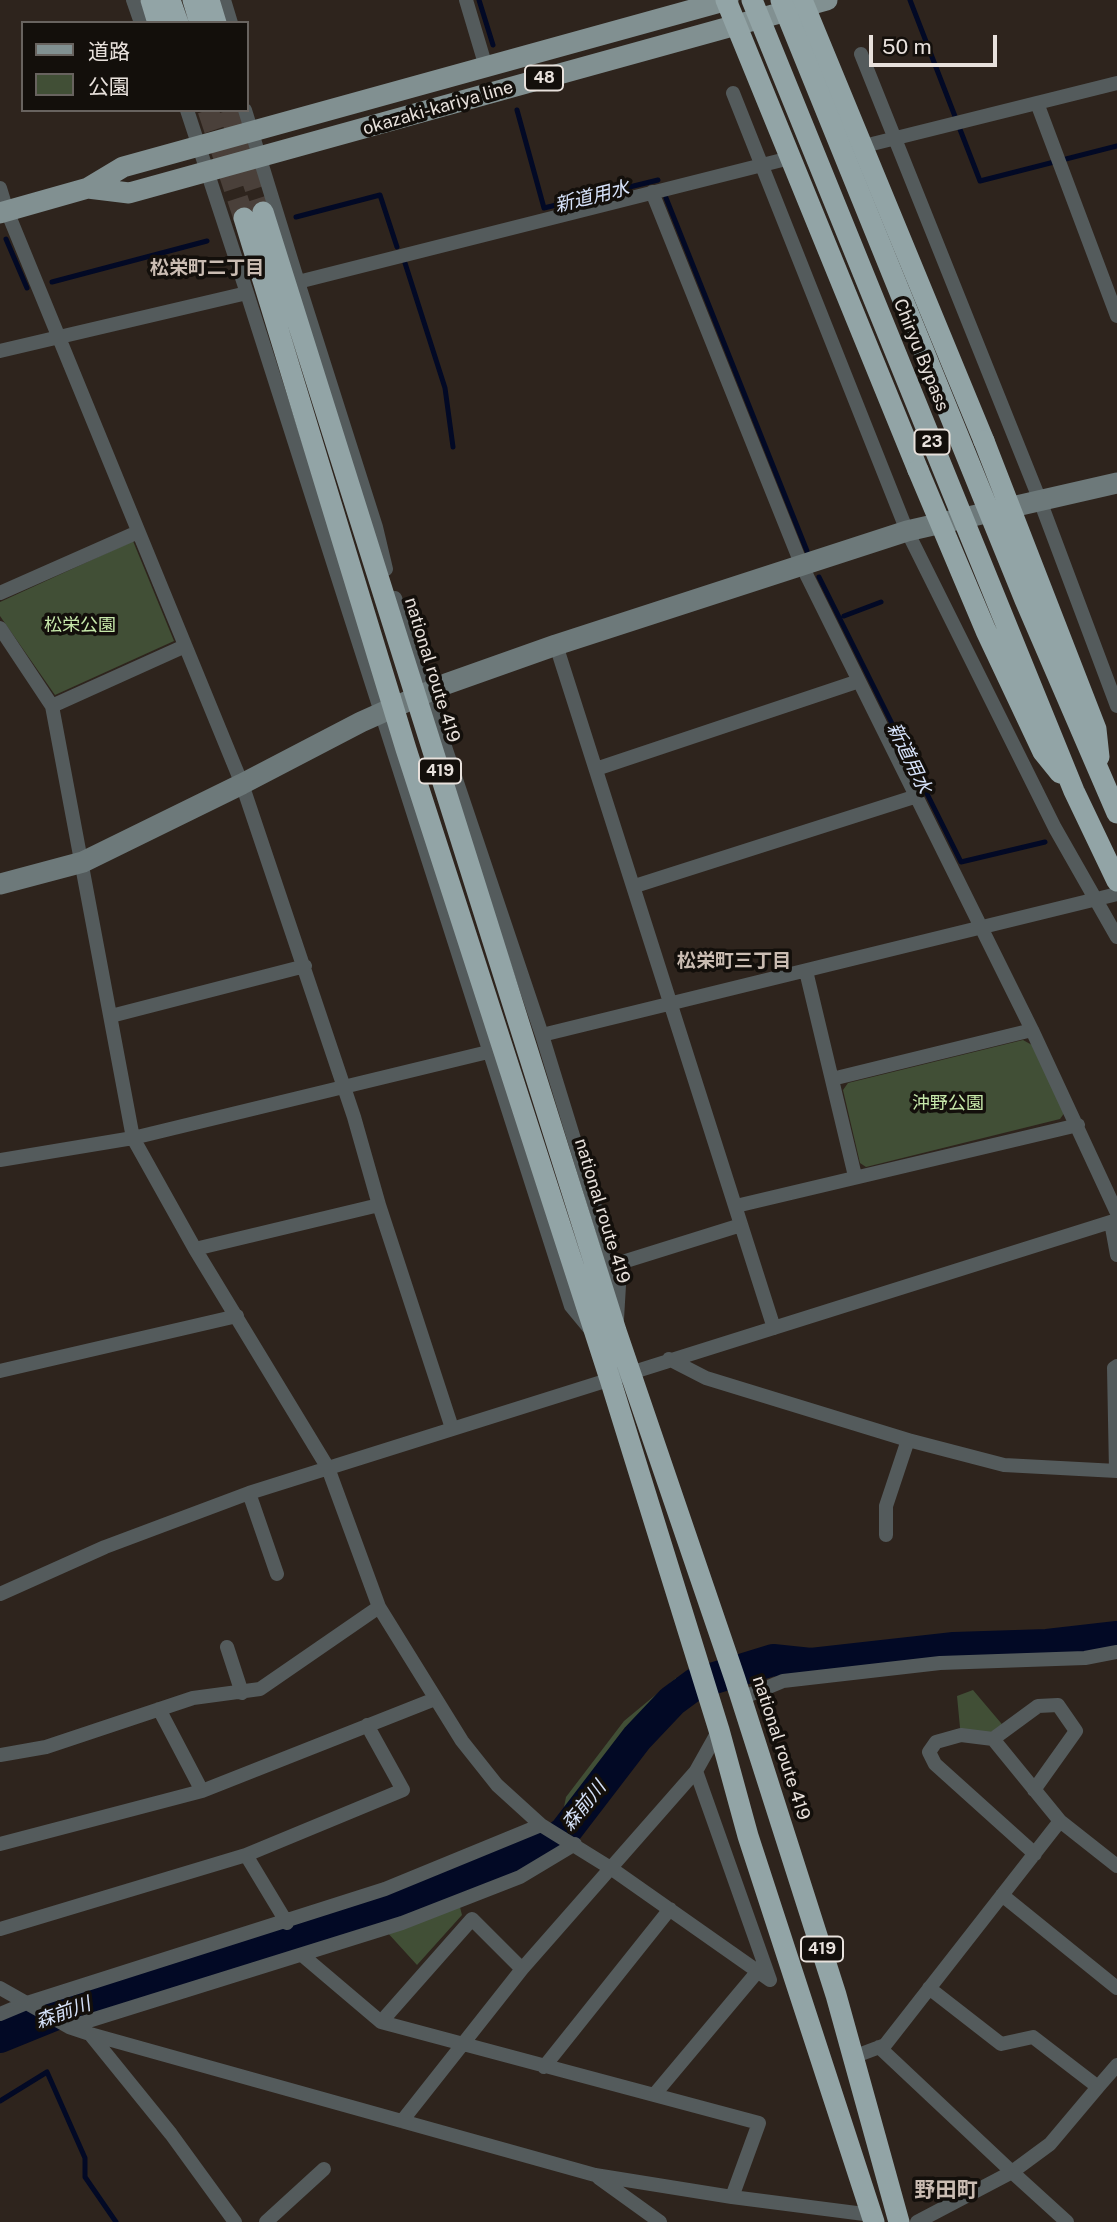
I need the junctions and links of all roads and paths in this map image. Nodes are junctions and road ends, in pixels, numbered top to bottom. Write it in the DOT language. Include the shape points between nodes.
graph roads {
  1 [pos="133,0"];
  2 [pos="151,0"];
  3 [pos="170,0"];
  4 [pos="192,0"];
  5 [pos="209,0"];
  6 [pos="224,0"];
  7 [pos="466,0"];
  8 [pos="727,0"];
  9 [pos="752,0"];
  10 [pos="781,0"];
  11 [pos="827,0"];
  12 [pos="803,3"];
  13 [pos="140,21"];
  14 [pos="157,21"];
  15 [pos="177,21"];
  16 [pos="199,21"];
  17 [pos="215,21"];
  18 [pos="230,21"];
  19 [pos="737,26"];
  20 [pos="861,54"];
  21 [pos="486,66"];
  22 [pos="1117,83"];
  23 [pos="733,93"];
  24 [pos="1037,103"];
  25 [pos="188,112"];
  26 [pos="248,120"];
  27 [pos="894,136"];
  28 [pos="864,146"];
  29 [pos="198,147"];
  30 [pos="790,158"];
  31 [pos="260,159"];
  32 [pos="762,164"];
  33 [pos="206,173"];
  34 [pos="0,188"];
  35 [pos="88,188"];
  36 [pos="652,192"];
  37 [pos="3,212"];
  38 [pos="298,282"];
  39 [pos="247,293"];
  40 [pos="1113,296"];
  41 [pos="1117,316"];
  42 [pos="60,337"];
  43 [pos="0,351"];
  44 [pos="1117,482"];
  45 [pos="1039,498"];
  46 [pos="907,531"];
  47 [pos="138,532"];
  48 [pos="802,566"];
  49 [pos="0,593"];
  50 [pos="0,628"];
  51 [pos="556,645"];
  52 [pos="185,646"];
  53 [pos="859,681"];
  54 [pos="423,694"];
  55 [pos="52,706"];
  56 [pos="1117,706"];
  57 [pos="388,709"];
  58 [pos="596,769"];
  59 [pos="1101,779"];
  60 [pos="242,784"];
  61 [pos="1074,791"];
  62 [pos="917,796"];
  63 [pos="1117,813"];
  64 [pos="83,862"];
  65 [pos="1117,881"];
  66 [pos="0,884"];
  67 [pos="635,886"];
  68 [pos="1117,894"];
  69 [pos="1096,898"];
  70 [pos="978,925"];
  71 [pos="1117,937"];
  72 [pos="305,966"];
  73 [pos="806,971"];
  74 [pos="670,1004"];
  75 [pos="111,1016"];
  76 [pos="1032,1030"];
  77 [pos="542,1035"];
  78 [pos="488,1052"];
  79 [pos="832,1079"];
  80 [pos="343,1087"];
  81 [pos="1078,1125"];
  82 [pos="133,1138"];
  83 [pos="0,1160"];
  84 [pos="855,1177"];
  85 [pos="379,1205"];
  86 [pos="736,1206"];
  87 [pos="1115,1219"];
  88 [pos="741,1225"];
  89 [pos="195,1249"];
  90 [pos="1117,1255"];
  91 [pos="613,1265"];
  92 [pos="237,1316"];
  93 [pos="774,1328"];
  94 [pos="606,1333"];
  95 [pos="669,1359"];
  96 [pos="1117,1366"];
  97 [pos="0,1371"];
  98 [pos="620,1376"];
  99 [pos="452,1428"];
  100 [pos="908,1440"];
  101 [pos="328,1468"];
  102 [pos="1116,1471"];
  103 [pos="249,1493"];
  104 [pos="886,1535"];
  105 [pos="277,1574"];
  106 [pos="0,1594"];
  107 [pos="379,1607"];
  108 [pos="228,1647"];
  109 [pos="1117,1652"];
  110 [pos="742,1687"];
  111 [pos="242,1693"];
  112 [pos="435,1699"];
  113 [pos="159,1709"];
  114 [pos="366,1726"];
  115 [pos="719,1730"];
  116 [pos="993,1739"];
  117 [pos="0,1755"];
  118 [pos="695,1771"];
  119 [pos="1034,1790"];
  120 [pos="202,1791"];
  121 [pos="1060,1821"];
  122 [pos="541,1825"];
  123 [pos="0,1844"];
  124 [pos="575,1844"];
  125 [pos="1035,1854"];
  126 [pos="246,1855"];
  127 [pos="1117,1866"];
  128 [pos="612,1868"];
  129 [pos="1002,1895"];
  130 [pos="670,1909"];
  131 [pos="287,1923"];
  132 [pos="0,1929"];
  133 [pos="302,1955"];
  134 [pos="522,1969"];
  135 [pos="758,1971"];
  136 [pos="929,1988"];
  137 [pos="1117,1988"];
  138 [pos="0,1989"];
  139 [pos="24,2004"];
  140 [pos="0,2014"];
  141 [pos="381,2022"];
  142 [pos="69,2027"];
  143 [pos="90,2034"];
  144 [pos="461,2045"];
  145 [pos="879,2047"];
  146 [pos="853,2057"];
  147 [pos="1117,2065"];
  148 [pos="544,2067"];
  149 [pos="1098,2087"];
  150 [pos="654,2095"];
  151 [pos="402,2121"];
  152 [pos="324,2169"];
  153 [pos="1012,2172"];
  154 [pos="595,2175"];
  155 [pos="732,2197"];
  156 [pos="873,2218"];
  157 [pos="909,2221"];
  158 [pos="235,2222"];
  159 [pos="266,2222"];
  160 [pos="660,2222"];
  161 [pos="1067,2222"];
  1 -- 13 [label="street"];
  2 -- 14 [label="highway"];
  3 -- 15 [label="highway"];
  4 -- 16 [label="highway"];
  5 -- 17 [label="highway"];
  6 -- 18 [label="street"];
  7 -- 21 [label="street"];
  8 -- 19 [label="highway"];
  8 -- 21 [label="main road, okazaki-kariya line / 48"];
  9 -- 61 [label="highway, Chiryu Bypass / 23, bridge"];
  10 -- 59 [label="highway, Chiryu Bypass / 23, bridge"];
  11 -- 12 [label="main road, okazaki-kariya line / 48"];
  12 -- 19 [label="main road, okazaki-kariya line / 48"];
  12 -- 28 [label="highway"];
  19 -- 30 [label="highway"];
  19 -- 31 [label="main road, okazaki-kariya line / 48"];
  20 -- 27 [label="street"];
  21 -- 26 [label="main road, okazaki-kariya line / 48"];
  22 -- 24 [label="street"];
  23 -- 32 [label="street"];
  24 -- 27 [label="street"];
  24 -- 40 [label="street"];
  25 -- 29 [label="street"];
  26 -- 29 [label="main road, okazaki-kariya line / 48"];
  26 -- 31 [label="street"];
  27 -- 28 [label="street"];
  27 -- 45 [label="street"];
  28 -- 59 [label="highway, bridge" via="1096,729"];
  29 -- 33 [label="street"];
  29 -- 35 [label="main road, okazaki-kariya line / 48" via="123,167"];
  30 -- 32 [label="street"];
  30 -- 61 [label="highway, bridge" via="986,631 1043,752"];
  31 -- 33 [label="main road, okazaki-kariya line / 48"];
  31 -- 38 [label="street"];
  32 -- 36 [label="street"];
  32 -- 46 [label="street"];
  33 -- 35 [label="main road, okazaki-kariya line / 48" via="129,193"];
  33 -- 39 [label="street"];
  34 -- 37 [label="street"];
  35 -- 37 [label="main road, okazaki-kariya line / 48"];
  36 -- 38 [label="street"];
  36 -- 48 [label="street"];
  37 -- 42 [label="street"];
  38 -- 54 [label="street" via="376,527"];
  39 -- 42 [label="street"];
  39 -- 57 [label="street"];
  40 -- 41 [label="street"];
  42 -- 43 [label="street"];
  42 -- 47 [label="street"];
  44 -- 45 [label="street"];
  45 -- 46 [label="street"];
  45 -- 56 [label="street"];
  46 -- 48 [label="street"];
  46 -- 69 [label="street" via="1055,828"];
  47 -- 49 [label="street"];
  47 -- 52 [label="street"];
  48 -- 51 [label="street"];
  48 -- 53 [label="street"];
  50 -- 55 [label="street"];
  51 -- 54 [label="street"];
  51 -- 58 [label="street"];
  52 -- 55 [label="street"];
  52 -- 60 [label="street"];
  53 -- 58 [label="street"];
  53 -- 62 [label="street"];
  54 -- 57 [label="street"];
  54 -- 57 [label="highway, national route 419 / 419" via="253,215"];
  54 -- 77 [label="street"];
  54 -- 94 [label="highway, national route 419 / 419"];
  55 -- 64 [label="street"];
  57 -- 60 [label="street"];
  57 -- 78 [label="street"];
  57 -- 94 [label="highway, national route 419 / 419"];
  58 -- 67 [label="street"];
  59 -- 63 [label="highway, Chiryu Bypass / 23, bridge"];
  60 -- 64 [label="street"];
  60 -- 72 [label="street"];
  61 -- 65 [label="highway, Chiryu Bypass / 23, bridge"];
  62 -- 67 [label="street"];
  62 -- 70 [label="street"];
  64 -- 66 [label="street"];
  64 -- 75 [label="street"];
  67 -- 74 [label="street"];
  68 -- 69 [label="street"];
  69 -- 70 [label="street"];
  69 -- 71 [label="street"];
  70 -- 73 [label="street"];
  70 -- 76 [label="street"];
  72 -- 75 [label="street"];
  72 -- 80 [label="street"];
  73 -- 74 [label="street"];
  73 -- 79 [label="street"];
  74 -- 77 [label="street"];
  74 -- 86 [label="street"];
  75 -- 82 [label="street"];
  76 -- 79 [label="street"];
  76 -- 81 [label="street"];
  77 -- 91 [label="street"];
  78 -- 80 [label="street"];
  78 -- 94 [label="street" via="571,1306"];
  79 -- 84 [label="street"];
  80 -- 82 [label="street"];
  80 -- 85 [label="street"];
  81 -- 84 [label="street"];
  81 -- 87 [label="street"];
  82 -- 83 [label="street"];
  82 -- 89 [label="street"];
  84 -- 86 [label="street"];
  85 -- 89 [label="street"];
  85 -- 99 [label="street"];
  86 -- 88 [label="street"];
  87 -- 90 [label="street"];
  87 -- 93 [label="street"];
  88 -- 91 [label="street"];
  88 -- 93 [label="street"];
  89 -- 92 [label="street"];
  91 -- 94 [label="street" via="619,1285"];
  92 -- 97 [label="street"];
  92 -- 101 [label="street"];
  93 -- 95 [label="street"];
  94 -- 98 [label="highway, national route 419 / 419"];
  95 -- 98 [label="street"];
  95 -- 100 [label="street" via="706,1378"];
  96 -- 102 [label="street"];
  98 -- 99 [label="street"];
  98 -- 110 [label="highway, national route 419 / 419"];
  98 -- 115 [label="highway, national route 419 / 419" via="684,1620"];
  99 -- 101 [label="street"];
  100 -- 102 [label="street" via="1004,1465"];
  100 -- 104 [label="street" via="886,1506"];
  101 -- 103 [label="street"];
  101 -- 107 [label="street"];
  103 -- 105 [label="street"];
  103 -- 106 [label="street" via="105,1547"];
  107 -- 111 [label="street" via="260,1689"];
  107 -- 112 [label="street"];
  108 -- 111 [label="street"];
  109 -- 110 [label="street" via="1085,1658 927,1664"];
  110 -- 146 [label="highway, national route 419 / 419"];
  111 -- 113 [label="street" via="193,1698"];
  112 -- 114 [label="street"];
  112 -- 122 [label="street" via="497,1785"];
  113 -- 117 [label="street" via="46,1747"];
  113 -- 120 [label="street"];
  114 -- 120 [label="street"];
  114 -- 126 [label="street" via="403,1790"];
  115 -- 118 [label="street"];
  115 -- 156 [label="highway, national route 419 / 419" via="748,1836"];
  116 -- 119 [label="street"];
  116 -- 119 [label="street" via="1038,1706 1058,1705 1076,1731"];
  116 -- 125 [label="street" via="961,1735 936,1742 929,1752 935,1764"];
  118 -- 128 [label="street"];
  118 -- 135 [label="street" via="770,1980"];
  119 -- 121 [label="street"];
  120 -- 123 [label="street"];
  121 -- 125 [label="street"];
  121 -- 127 [label="street"];
  122 -- 124 [label="street"];
  122 -- 131 [label="street" via="385,1889"];
  124 -- 128 [label="street"];
  124 -- 133 [label="street" via="520,1877 402,1923"];
  125 -- 129 [label="street"];
  126 -- 131 [label="street"];
  126 -- 132 [label="street"];
  128 -- 130 [label="street"];
  128 -- 134 [label="street"];
  129 -- 136 [label="street"];
  129 -- 137 [label="street"];
  130 -- 135 [label="street"];
  130 -- 148 [label="street"];
  131 -- 139 [label="street"];
  133 -- 141 [label="street"];
  133 -- 142 [label="street"];
  134 -- 141 [label="street" via="472,1919"];
  134 -- 144 [label="street"];
  135 -- 150 [label="street"];
  136 -- 145 [label="street"];
  136 -- 149 [label="street" via="1001,2044 1033,2037"];
  138 -- 139 [label="street"];
  139 -- 140 [label="street"];
  139 -- 142 [label="street"];
  141 -- 144 [label="street"];
  142 -- 143 [label="street"];
  143 -- 151 [label="street"];
  143 -- 158 [label="street"];
  144 -- 148 [label="street"];
  144 -- 151 [label="street"];
  145 -- 146 [label="street"];
  145 -- 153 [label="street"];
  146 -- 157 [label="highway, national route 419 / 419"];
  147 -- 149 [label="street"];
  148 -- 150 [label="street"];
  149 -- 153 [label="street" via="1050,2144"];
  150 -- 155 [label="street" via="759,2123"];
  151 -- 154 [label="street"];
  152 -- 159 [label="street"];
  153 -- 157 [label="street"];
  153 -- 161 [label="street"];
  154 -- 155 [label="street"];
  154 -- 160 [label="street"];
  155 -- 156 [label="street"];
}
